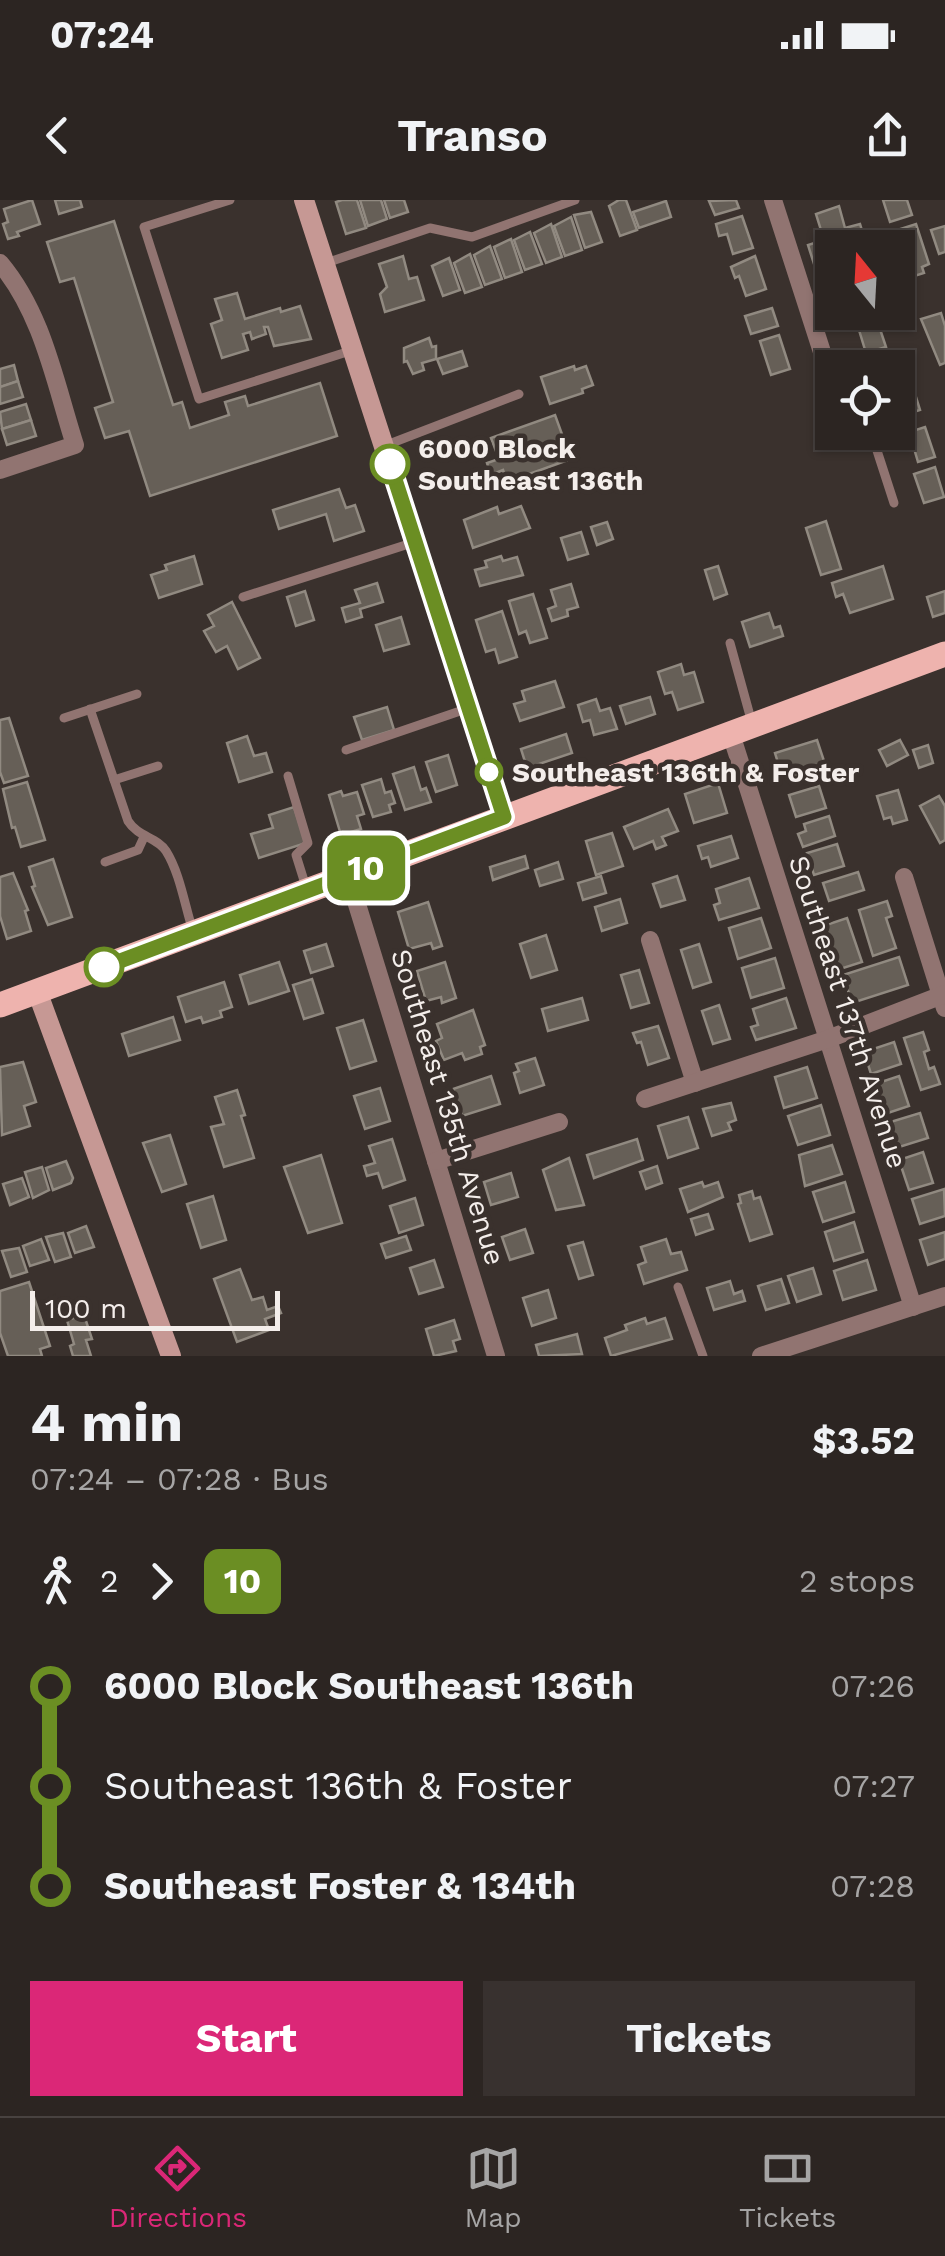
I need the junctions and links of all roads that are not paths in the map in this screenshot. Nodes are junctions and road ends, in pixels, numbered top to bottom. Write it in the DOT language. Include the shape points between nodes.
graph roads {
  1 [pos="230,200"];
  2 [pos="304,200"];
  3 [pos="576,200"];
  4 [pos="774,200"];
  5 [pos="0,263"];
  6 [pos="326,263"];
  7 [pos="353,350"];
  8 [pos="822,350"];
  9 [pos="519,394"];
  10 [pos="384,446"];
  11 [pos="877,450"];
  12 [pos="0,470"];
  13 [pos="894,503"];
  14 [pos="415,542"];
  15 [pos="243,597"];
  16 [pos="730,643"];
  17 [pos="945,654"];
  18 [pos="137,694"];
  19 [pos="469,708"];
  20 [pos="90,709"];
  21 [pos="64,718"];
  22 [pos="742,730"];
  23 [pos="346,750"];
  24 [pos="158,766"];
  25 [pos="288,776"];
  26 [pos="114,780"];
  27 [pos="504,817"];
  28 [pos="144,838"];
  29 [pos="104,862"];
  30 [pos="348,875"];
  31 [pos="904,876"];
  32 [pos="307,890"];
  33 [pos="194,934"];
  34 [pos="650,940"];
  35 [pos="37,991"];
  36 [pos="944,999"];
  37 [pos="2,1000"];
  38 [pos="828,1039"];
  39 [pos="695,1083"];
  40 [pos="645,1099"];
  41 [pos="560,1122"];
  42 [pos="436,1161"];
  43 [pos="678,1287"];
  44 [pos="945,1296"];
  45 [pos="913,1307"];
  46 [pos="171,1356"];
  47 [pos="496,1356"];
  48 [pos="703,1356"];
  49 [pos="761,1356"];
  1 -- 7 [label="lane" via="144,227 199,398"];
  2 -- 6 [label="street"];
  3 -- 6 [label="lane" via="472,237 430,228"];
  4 -- 8 [label="street"];
  5 -- 12 [label="street" via="32,311 75,445"];
  6 -- 7 [label="street"];
  7 -- 10 [label="street"];
  9 -- 10 [label="lane"];
  10 -- 14 [label="street"];
  11 -- 13 [label="lane"];
  14 -- 15 [label="lane"];
  14 -- 19 [label="street"];
  16 -- 22 [label="lane"];
  17 -- 22 [label="main road"];
  18 -- 20 [label="lane"];
  19 -- 23 [label="lane"];
  19 -- 27 [label="street"];
  20 -- 21 [label="lane"];
  20 -- 26 [label="lane"];
  22 -- 27 [label="main road"];
  22 -- 38 [label="street, Southeast 137th Avenue"];
  24 -- 26 [label="lane"];
  25 -- 32 [label="lane" via="308,843 296,855"];
  26 -- 28 [label="lane" via="128,821"];
  27 -- 30 [label="main road"];
  28 -- 29 [label="lane" via="138,850"];
  28 -- 33 [label="lane" via="167,853"];
  30 -- 32 [label="main road"];
  30 -- 42 [label="street, Southeast 135th Avenue"];
  31 -- 36 [label="street"];
  32 -- 33 [label="main road"];
  33 -- 35 [label="main road"];
  34 -- 39 [label="street"];
  35 -- 37 [label="main road"];
  35 -- 46 [label="street"];
  36 -- 38 [label="street"];
  38 -- 39 [label="street"];
  38 -- 45 [label="street, Southeast 137th Avenue"];
  39 -- 40 [label="street"];
  41 -- 42 [label="street"];
  42 -- 47 [label="street, Southeast 135th Avenue"];
  43 -- 48 [label="lane"];
  44 -- 45 [label="street"];
  45 -- 49 [label="street"];
}
